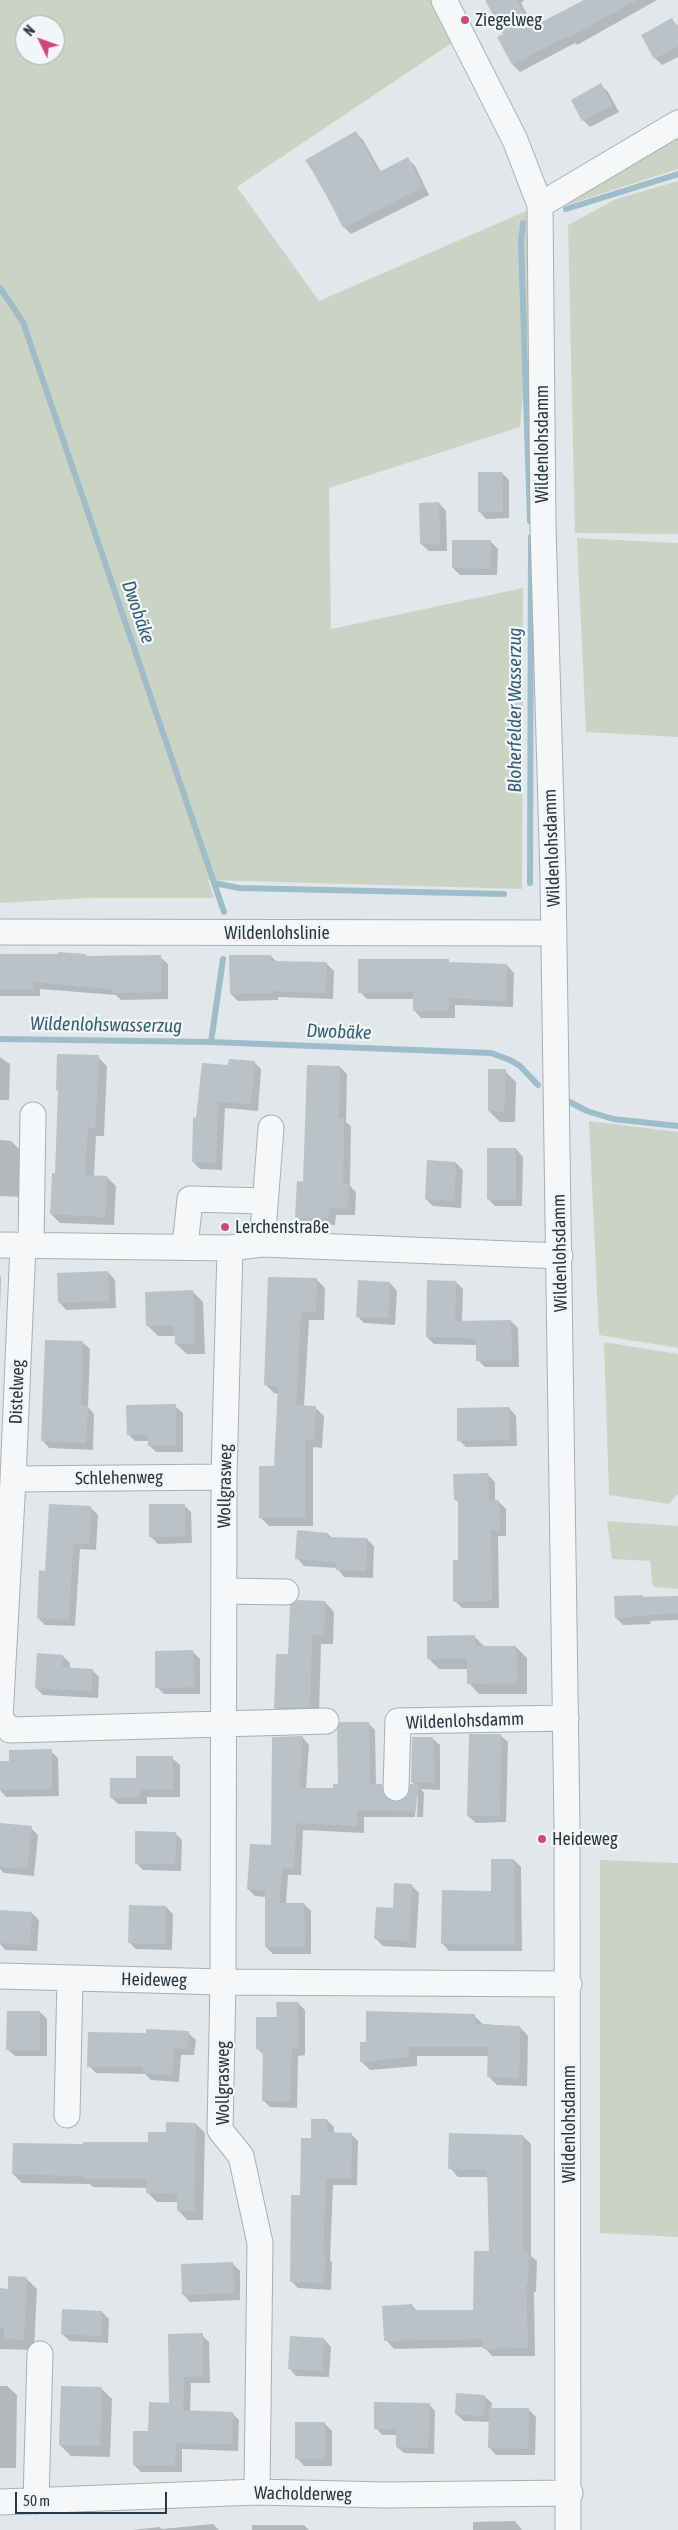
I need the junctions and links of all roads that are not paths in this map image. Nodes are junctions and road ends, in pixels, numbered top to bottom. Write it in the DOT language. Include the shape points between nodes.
graph roads {
  1 [pos="444,0"];
  2 [pos="678,123"];
  3 [pos="540,205"];
  4 [pos="0,932"];
  5 [pos="554,933"];
  6 [pos="33,1115"];
  7 [pos="271,1128"];
  8 [pos="265,1201"];
  9 [pos="262,1244"];
  10 [pos="18,1245"];
  11 [pos="185,1247"];
  12 [pos="230,1248"];
  13 [pos="560,1256"];
  14 [pos="224,1477"];
  15 [pos="13,1479"];
  16 [pos="224,1591"];
  17 [pos="286,1592"];
  18 [pos="0,1718"];
  19 [pos="566,1718"];
  20 [pos="326,1721"];
  21 [pos="224,1725"];
  22 [pos="396,1788"];
  23 [pos="0,1976"];
  24 [pos="70,1978"];
  25 [pos="223,1982"];
  26 [pos="569,1984"];
  27 [pos="66,2115"];
  28 [pos="40,2354"];
  29 [pos="257,2492"];
  30 [pos="570,2493"];
  31 [pos="36,2501"];
  32 [pos="0,2502"];
  33 [pos="568,2530"];
  1 -- 3 [label="street, Wildenlohsdamm" via="515,140"];
  2 -- 3 [label="street"];
  3 -- 5 [label="street, Wildenlohsdamm" via="542,527"];
  4 -- 5 [label="street, Wildenlohslinie"];
  5 -- 13 [label="street, Wildenlohsdamm"];
  6 -- 10 [label="street"];
  7 -- 8 [label="street"];
  8 -- 9 [label="street"];
  8 -- 11 [label="street" via="190,1198"];
  9 -- 12 [label="street"];
  9 -- 13 [label="street"];
  10 -- 11 [label="street"];
  10 -- 15 [label="street, Distelweg"];
  11 -- 12 [label="street"];
  12 -- 14 [label="street, Wollgrasweg"];
  13 -- 19 [label="street, Wildenlohsdamm"];
  14 -- 15 [label="street, Schlehenweg"];
  14 -- 16 [label="street, Wollgrasweg"];
  15 -- 18 [label="street, Distelweg"];
  16 -- 17 [label="street"];
  16 -- 21 [label="street, Wollgrasweg"];
  18 -- 21 [label="street, Distelweg" via="10,1730"];
  19 -- 22 [label="street, Wildenlohsdamm" via="398,1721"];
  19 -- 26 [label="street, Wildenlohsdamm"];
  20 -- 21 [label="street"];
  21 -- 25 [label="street, Wollgrasweg"];
  23 -- 24 [label="street, Heideweg"];
  24 -- 25 [label="street, Heideweg"];
  24 -- 27 [label="street"];
  25 -- 26 [label="street, Heideweg"];
  25 -- 29 [label="street, Wollgrasweg" via="220,2130 241,2156 260,2243"];
  26 -- 30 [label="street, Wildenlohsdamm"];
  28 -- 31 [label="street"];
  29 -- 30 [label="street, Wacholderweg" via="386,2495"];
  29 -- 31 [label="street, Wacholderweg"];
  30 -- 33 [label="street, Wildenlohsdamm"];
  31 -- 32 [label="street, Wacholderweg"];
}
